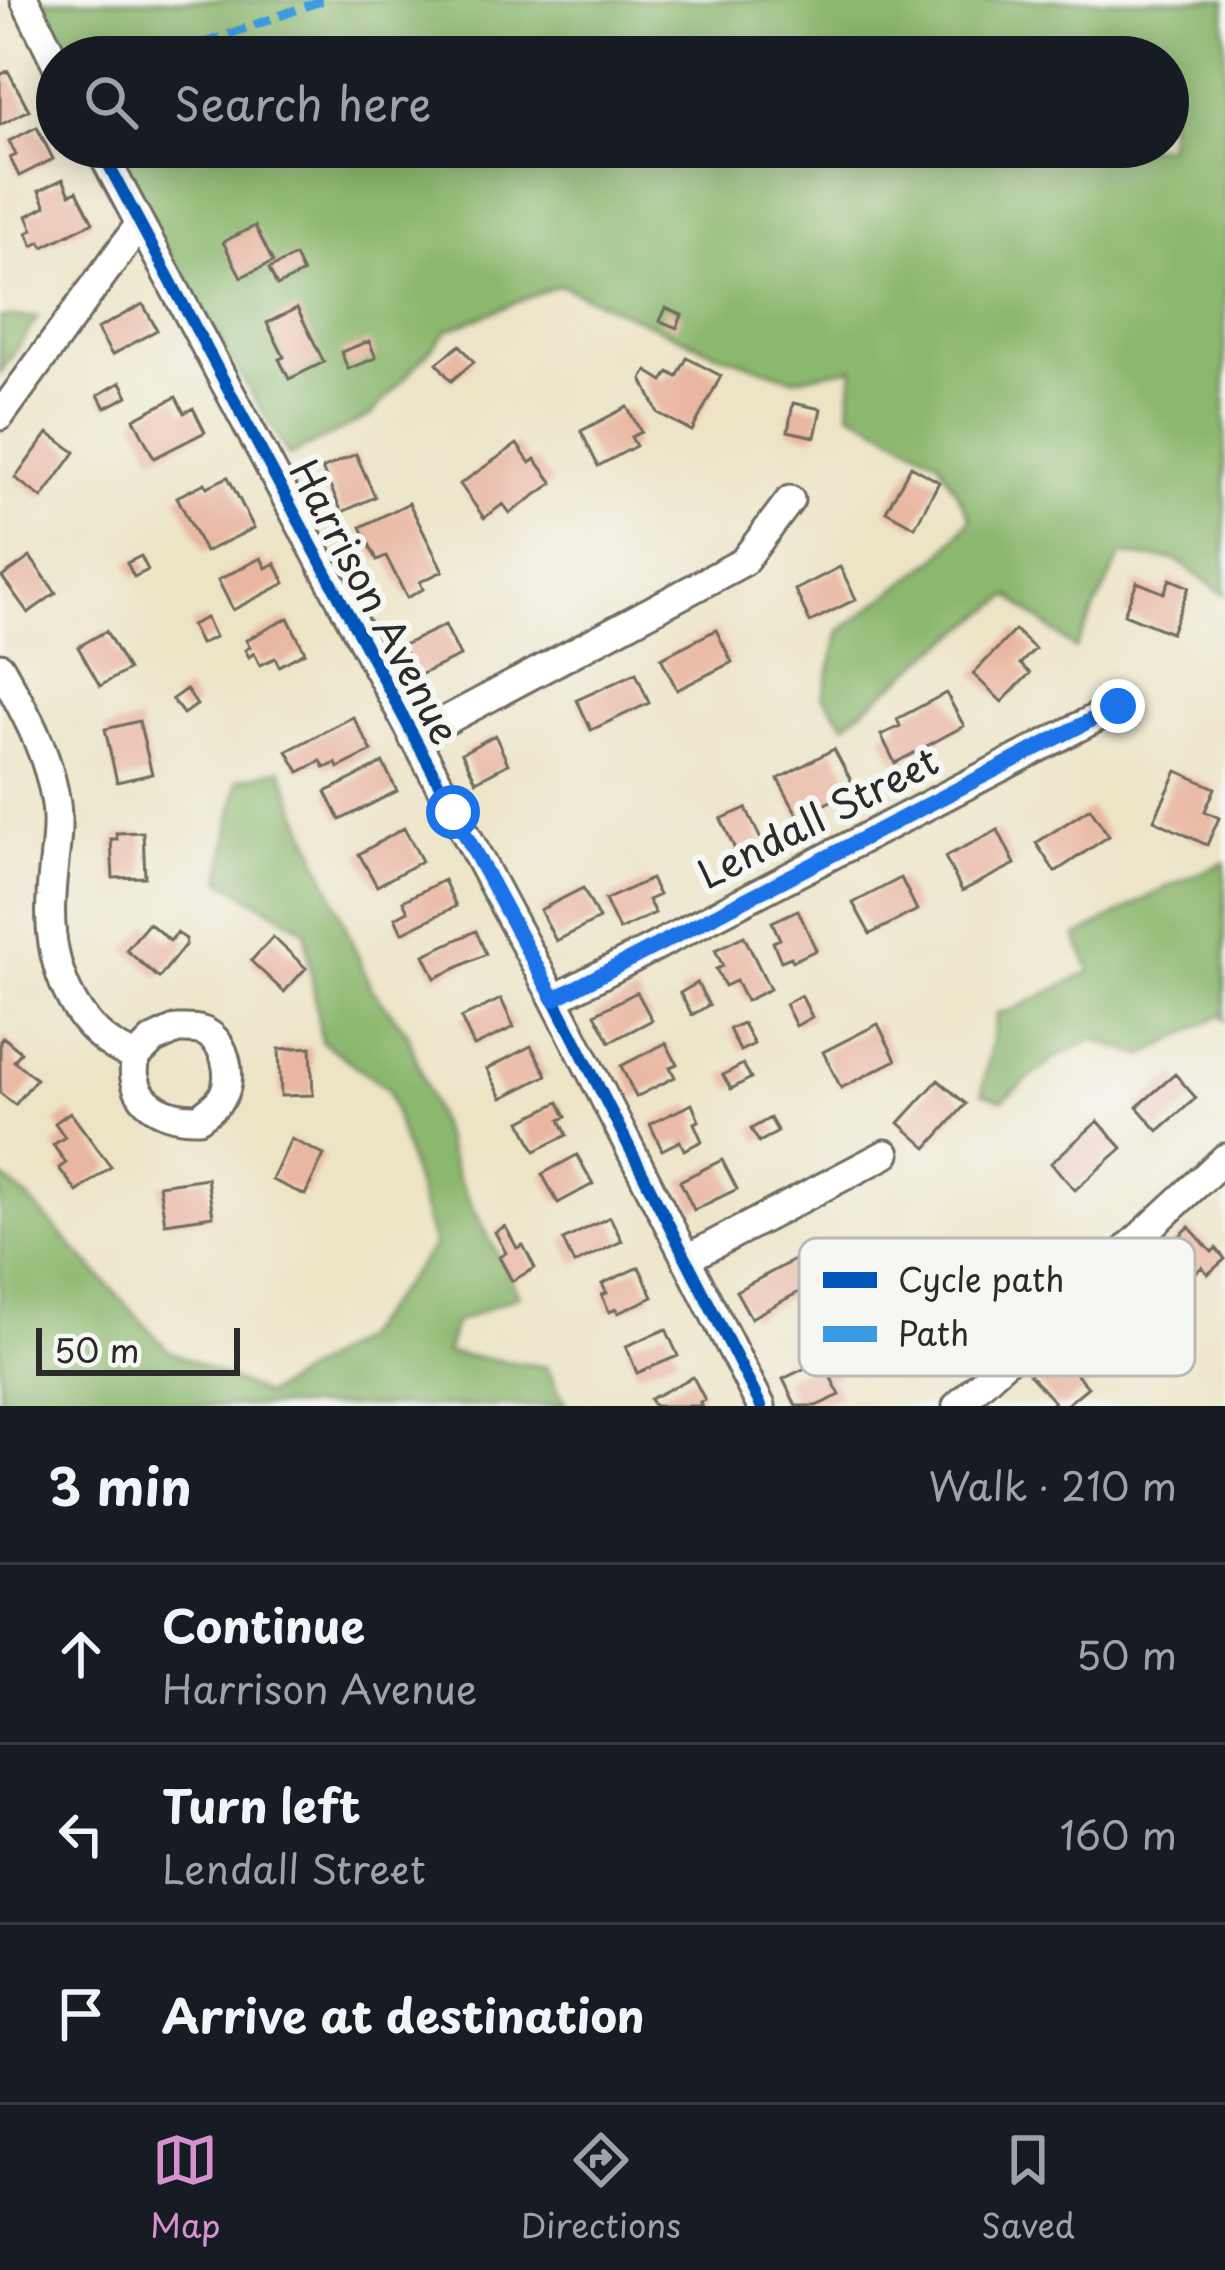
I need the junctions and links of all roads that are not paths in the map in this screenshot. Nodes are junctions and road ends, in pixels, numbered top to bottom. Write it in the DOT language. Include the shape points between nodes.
graph roads {
  1 [pos="25,0"];
  2 [pos="43,36"];
  3 [pos="110,168"];
  4 [pos="139,225"];
  5 [pos="0,416"];
  6 [pos="790,500"];
  7 [pos="0,667"];
  8 [pos="1118,706"];
  9 [pos="412,738"];
  10 [pos="554,999"];
  11 [pos="136,1058"];
  12 [pos="886,1154"];
  13 [pos="1225,1158"];
  14 [pos="1139,1238"];
  15 [pos="686,1258"];
  16 [pos="989,1376"];
  17 [pos="761,1406"];
  18 [pos="957,1406"];
  1 -- 2 [label="street"];
  3 -- 4 [label="street, Harrison Avenue"];
  4 -- 5 [label="street"];
  4 -- 9 [label="street, Harrison Avenue"];
  6 -- 9 [label="street" via="742,562"];
  7 -- 11 [label="street" via="46,760 57,808 50,901 64,988 87,1027"];
  8 -- 10 [label="street, Lendall Street"];
  9 -- 10 [label="street, Harrison Avenue"];
  10 -- 15 [label="street, Harrison Avenue"];
  12 -- 15 [label="street"];
  13 -- 14 [label="street"];
  15 -- 17 [label="street, Harrison Avenue"];
  16 -- 18 [label="street"];
}
